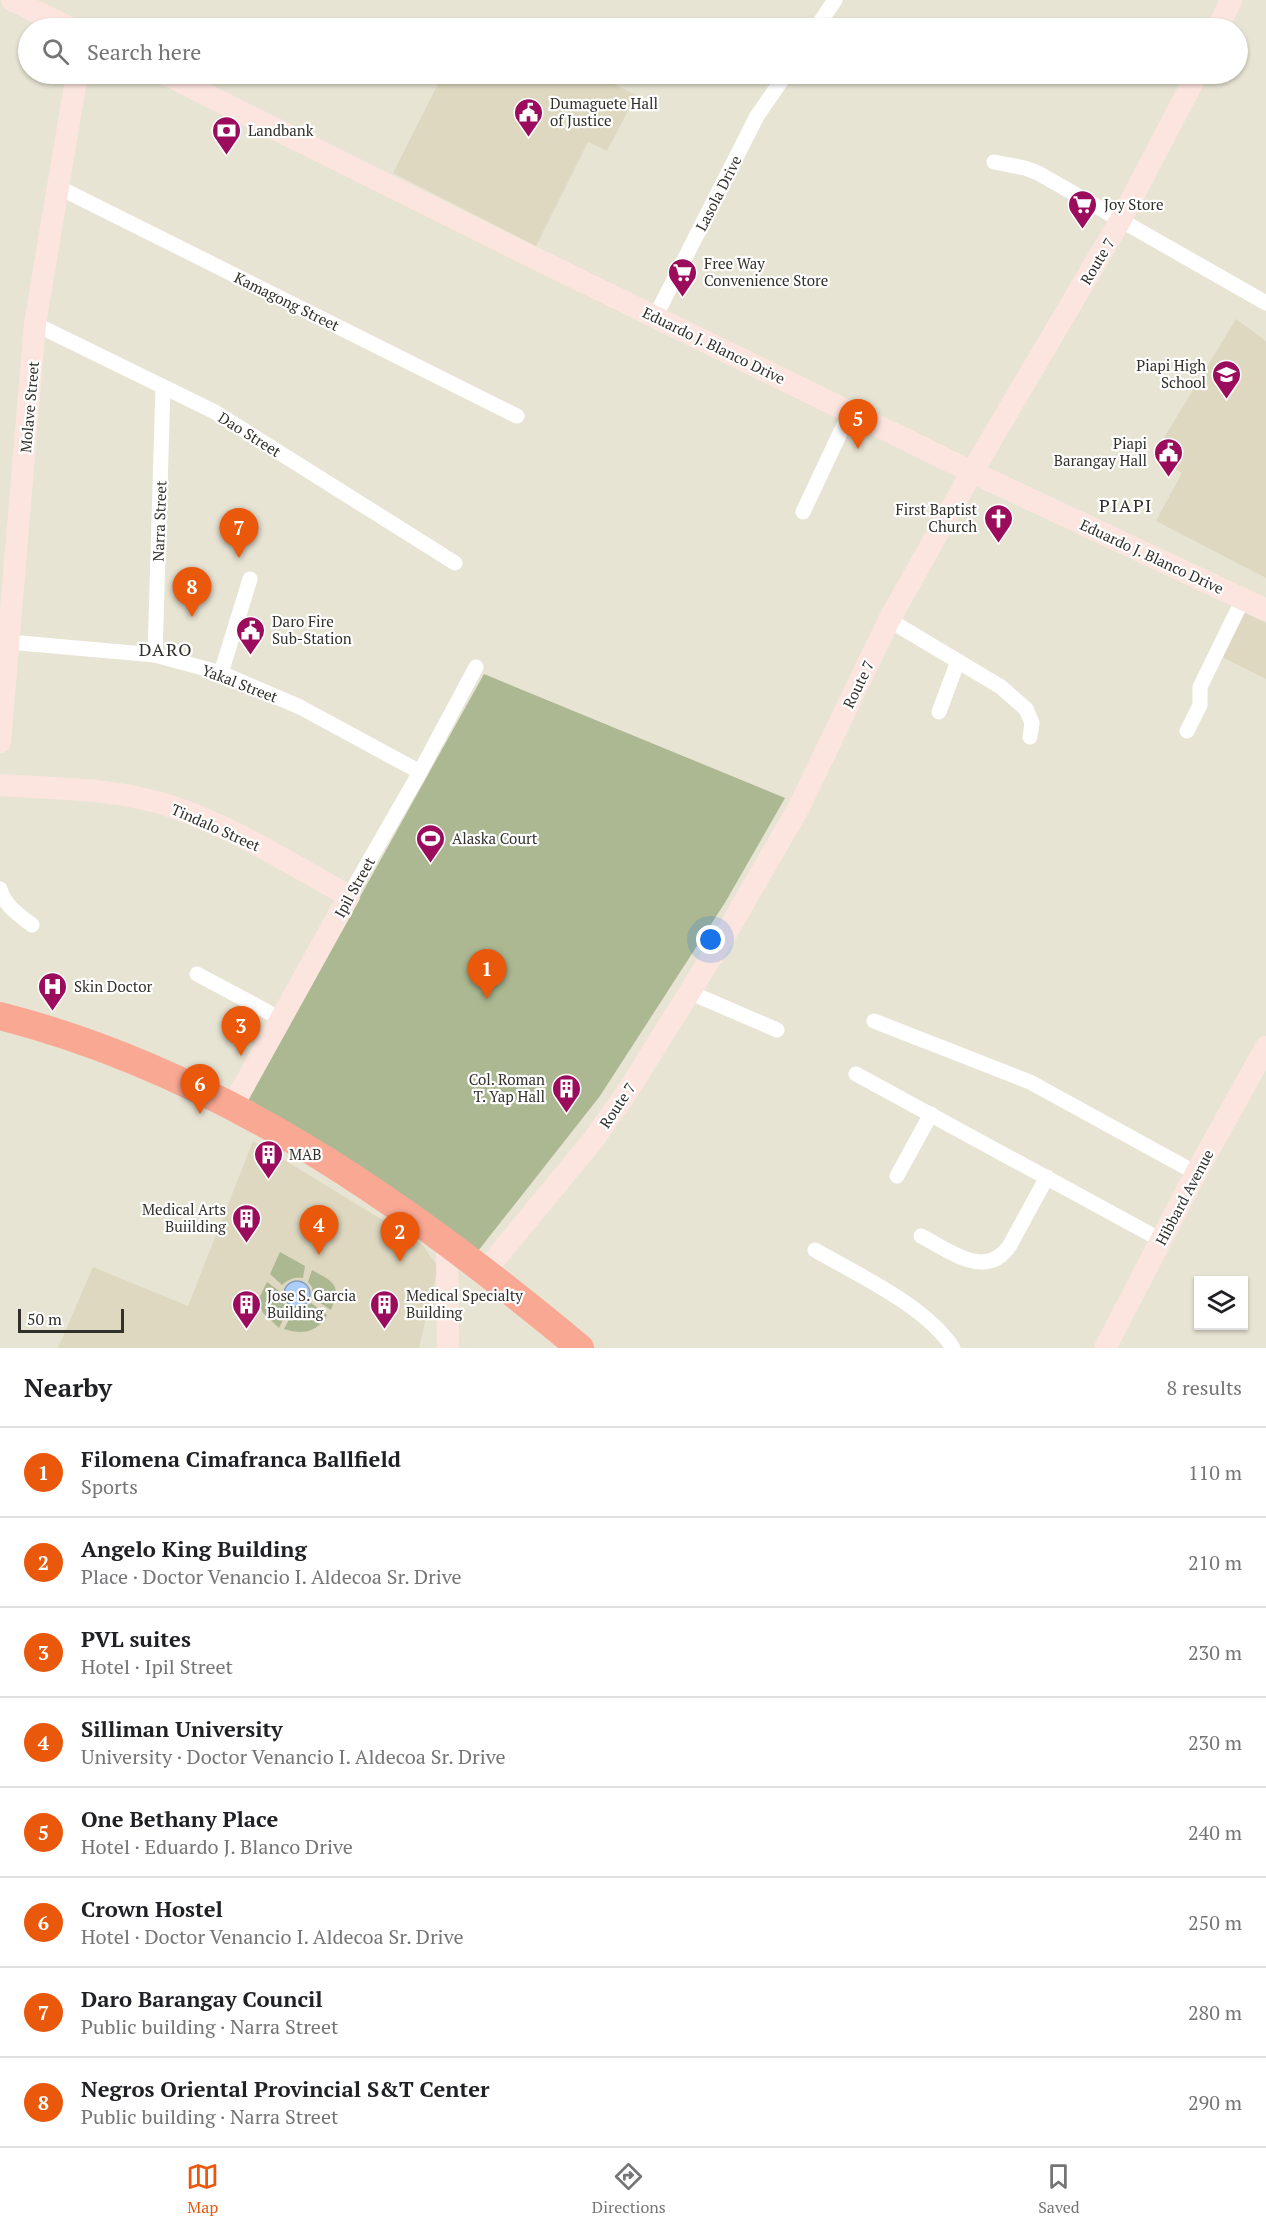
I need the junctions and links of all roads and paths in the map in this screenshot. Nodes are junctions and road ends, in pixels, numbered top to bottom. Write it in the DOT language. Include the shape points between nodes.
graph roads {
  1 [pos="12,0"];
  2 [pos="835,0"];
  3 [pos="1231,0"];
  4 [pos="49,18"];
  5 [pos="823,18"];
  6 [pos="1223,18"];
  7 [pos="75,84"];
  8 [pos="185,84"];
  9 [pos="779,84"];
  10 [pos="1192,84"];
  11 [pos="994,162"];
  12 [pos="58,187"];
  13 [pos="1120,221"];
  14 [pos="1266,303"];
  15 [pos="655,317"];
  16 [pos="35,324"];
  17 [pos="164,387"];
  18 [pos="850,412"];
  19 [pos="517,416"];
  20 [pos="972,472"];
  21 [pos="803,512"];
  22 [pos="455,563"];
  23 [pos="250,579"];
  24 [pos="1243,599"];
  25 [pos="1266,610"];
  26 [pos="889,620"];
  27 [pos="9,642"];
  28 [pos="155,654"];
  29 [pos="958,661"];
  30 [pos="476,667"];
  31 [pos="221,673"];
  32 [pos="939,712"];
  33 [pos="1187,731"];
  34 [pos="1030,737"];
  35 [pos="0,742"];
  36 [pos="420,772"];
  37 [pos="0,785"];
  38 [pos="0,889"];
  39 [pos="349,896"];
  40 [pos="32,925"];
  41 [pos="197,974"];
  42 [pos="689,992"];
  43 [pos="0,1016"];
  44 [pos="281,1019"];
  45 [pos="874,1021"];
  46 [pos="777,1030"];
  47 [pos="1266,1047"];
  48 [pos="856,1074"];
  49 [pos="232,1107"];
  50 [pos="931,1114"];
  51 [pos="1197,1173"];
  52 [pos="897,1176"];
  53 [pos="1047,1177"];
  54 [pos="921,1236"];
  55 [pos="1161,1240"];
  56 [pos="447,1242"];
  57 [pos="815,1250"];
  58 [pos="485,1271"];
  59 [pos="448,1348"];
  60 [pos="580,1348"];
  61 [pos="953,1348"];
  62 [pos="1105,1348"];
  1 -- 4 [label="street"];
  2 -- 5 [label="street"];
  3 -- 6 [label="street"];
  7 -- 12 [label="street, Molave Street"];
  8 -- 15 [label="street, Eduardo J. Blanco Drive"];
  9 -- 15 [label="street, Lasola Drive" via="757,116"];
  10 -- 13 [label="street, Route 7"];
  11 -- 13 [label="street" via="1038,173"];
  12 -- 16 [label="street, Molave Street"];
  12 -- 19 [label="street, Kamagong Street"];
  13 -- 14 [label="street"];
  13 -- 20 [label="street, Route 7"];
  15 -- 18 [label="street, Eduardo J. Blanco Drive"];
  16 -- 17 [label="street, Dao Street"];
  16 -- 27 [label="street, Molave Street"];
  17 -- 22 [label="street, Dao Street" via="215,412"];
  17 -- 28 [label="street, Narra Street"];
  18 -- 20 [label="street, Eduardo J. Blanco Drive"];
  18 -- 21 [label="street"];
  20 -- 24 [label="street, Eduardo J. Blanco Drive"];
  20 -- 26 [label="street, Route 7"];
  23 -- 31 [label="street"];
  24 -- 25 [label="street, Eduardo J. Blanco Drive"];
  24 -- 33 [label="street" via="1200,687 1200,705"];
  26 -- 29 [label="street"];
  26 -- 42 [label="street, Route 7" via="798,808"];
  27 -- 28 [label="street, Yakal Street"];
  27 -- 35 [label="street, Molave Street"];
  28 -- 31 [label="street, Yakal Street"];
  29 -- 32 [label="street"];
  29 -- 34 [label="street" via="1002,687 1026,709 1032,723"];
  30 -- 36 [label="street, Ipil Street"];
  31 -- 36 [label="street, Yakal Street" via="300,707"];
  36 -- 39 [label="street, Ipil Street"];
  37 -- 39 [label="street, Tindalo Street" via="112,792 172,806 233,832"];
  38 -- 40 [label="street" via="13,910"];
  39 -- 44 [label="street, Ipil Street"];
  41 -- 44 [label="street"];
  42 -- 46 [label="street"];
  42 -- 58 [label="street, Route 7" via="594,1139"];
  43 -- 49 [label="highway" via="130,1060"];
  44 -- 49 [label="street, Ipil Street"];
  45 -- 51 [label="street" via="1029,1082"];
  47 -- 51 [label="street, Hibbard Avenue"];
  48 -- 50 [label="street"];
  49 -- 56 [label="highway" via="334,1165"];
  50 -- 52 [label="street"];
  50 -- 53 [label="street"];
  51 -- 55 [label="street, Hibbard Avenue"];
  53 -- 54 [label="street" via="1004,1255 996,1261 976,1262"];
  53 -- 55 [label="street"];
  55 -- 62 [label="street, Hibbard Avenue"];
  56 -- 58 [label="highway"];
  56 -- 59 [label="street"];
  57 -- 61 [label="street" via="904,1302"];
  58 -- 60 [label="highway"];
}
